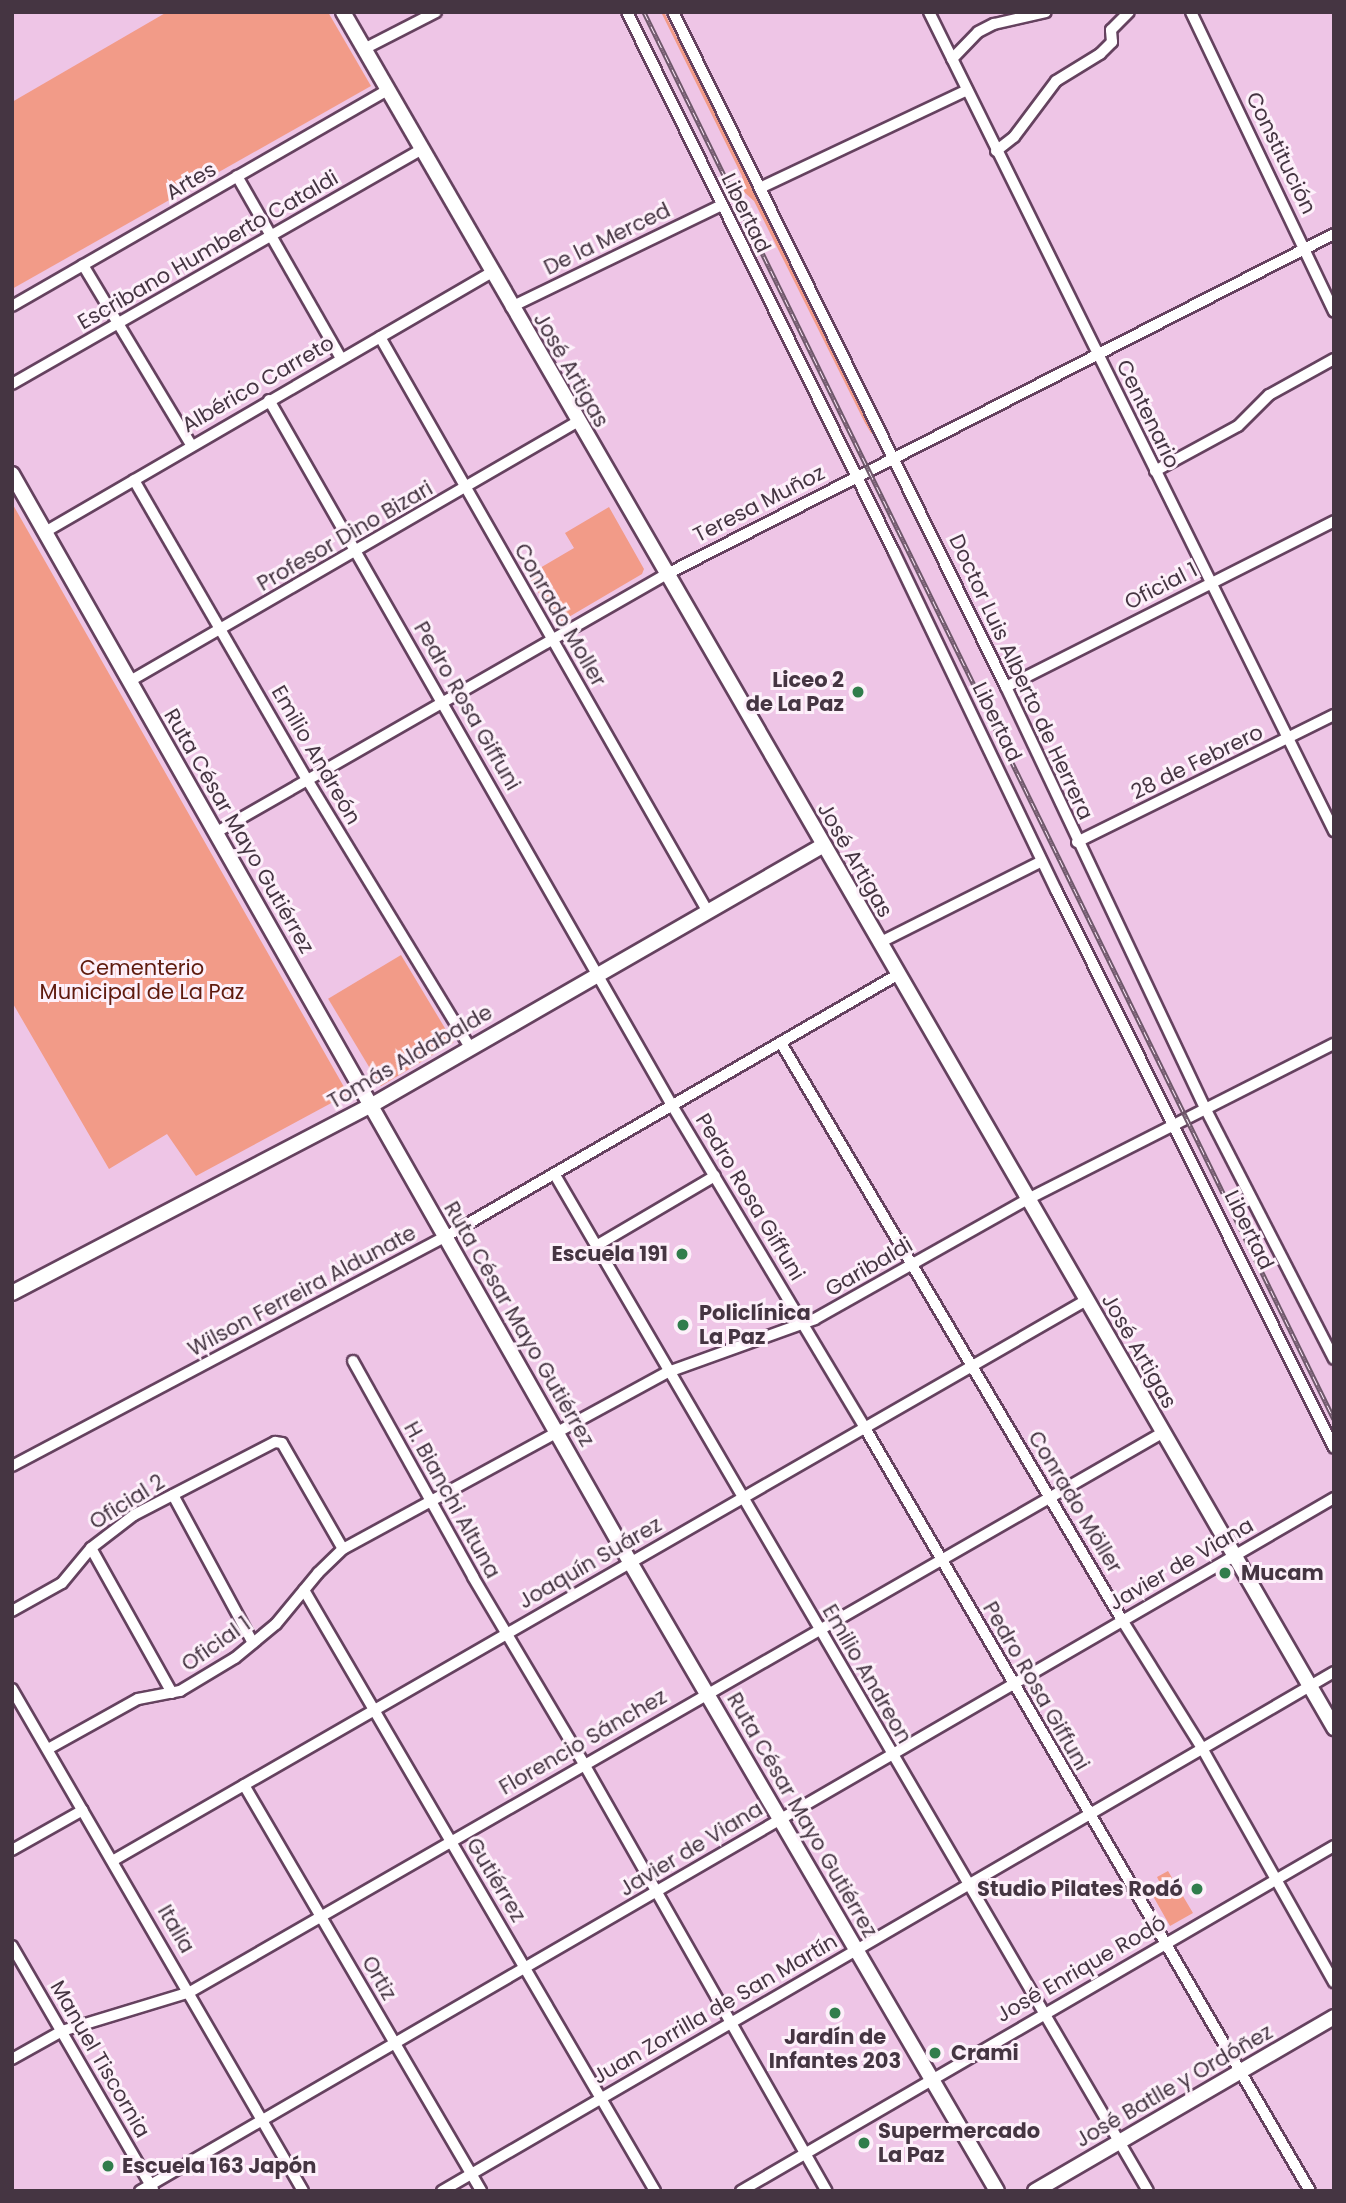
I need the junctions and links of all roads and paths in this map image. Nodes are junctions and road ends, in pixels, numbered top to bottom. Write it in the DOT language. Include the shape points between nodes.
graph roads {
  1 [pos="343,12"];
  2 [pos="436,12"];
  3 [pos="627,12"];
  4 [pos="673,12"];
  5 [pos="929,12"];
  6 [pos="1046,12"];
  7 [pos="1129,12"];
  8 [pos="1191,12"];
  9 [pos="364,48"];
  10 [pos="952,59"];
  11 [pos="388,90"];
  12 [pos="967,90"];
  13 [pos="422,149"];
  14 [pos="996,151"];
  15 [pos="237,176"];
  16 [pos="760,188"];
  17 [pos="720,206"];
  18 [pos="1334,234"];
  19 [pos="270,237"];
  20 [pos="1305,247"];
  21 [pos="83,265"];
  22 [pos="492,272"];
  23 [pos="12,306"];
  24 [pos="512,307"];
  25 [pos="1334,312"];
  26 [pos="119,324"];
  27 [pos="380,337"];
  28 [pos="1097,355"];
  29 [pos="341,358"];
  30 [pos="1334,359"];
  31 [pos="12,384"];
  32 [pos="270,400"];
  33 [pos="577,422"];
  34 [pos="191,445"];
  35 [pos="893,457"];
  36 [pos="1155,471"];
  37 [pos="12,474"];
  38 [pos="856,475"];
  39 [pos="134,480"];
  40 [pos="465,488"];
  41 [pos="1334,522"];
  42 [pos="45,531"];
  43 [pos="357,552"];
  44 [pos="665,575"];
  45 [pos="1210,583"];
  46 [pos="222,630"];
  47 [pos="551,639"];
  48 [pos="130,681"];
  49 [pos="1006,687"];
  50 [pos="443,704"];
  51 [pos="1334,715"];
  52 [pos="1286,739"];
  53 [pos="309,781"];
  54 [pos="1334,831"];
  55 [pos="215,833"];
  56 [pos="1077,842"];
  57 [pos="822,846"];
  58 [pos="1042,860"];
  59 [pos="708,912"];
  60 [pos="879,943"];
  61 [pos="597,975"];
  62 [pos="897,975"];
  63 [pos="781,1043"];
  64 [pos="1334,1044"];
  65 [pos="470,1047"];
  66 [pos="372,1105"];
  67 [pos="673,1107"];
  68 [pos="1205,1108"];
  69 [pos="1175,1123"];
  70 [pos="555,1175"];
  71 [pos="715,1176"];
  72 [pos="1028,1199"];
  73 [pos="445,1237"];
  74 [pos="596,1246"];
  75 [pos="912,1264"];
  76 [pos="12,1293"];
  77 [pos="1085,1301"];
  78 [pos="804,1325"];
  79 [pos="1334,1359"];
  80 [pos="353,1361"];
  81 [pos="972,1366"];
  82 [pos="668,1372"];
  83 [pos="865,1428"];
  84 [pos="558,1433"];
  85 [pos="1161,1433"];
  86 [pos="1334,1448"];
  87 [pos="12,1466"];
  88 [pos="173,1495"];
  89 [pos="1049,1497"];
  90 [pos="1334,1498"];
  91 [pos="742,1499"];
  92 [pos="432,1503"];
  93 [pos="91,1548"];
  94 [pos="343,1549"];
  95 [pos="1234,1557"];
  96 [pos="940,1559"];
  97 [pos="630,1562"];
  98 [pos="304,1590"];
  99 [pos="12,1611"];
  100 [pos="1122,1620"];
  101 [pos="818,1628"];
  102 [pos="506,1634"];
  103 [pos="253,1643"];
  104 [pos="1334,1672"];
  105 [pos="1014,1684"];
  106 [pos="1309,1686"];
  107 [pos="12,1689"];
  108 [pos="173,1693"];
  109 [pos="706,1693"];
  110 [pos="374,1710"];
  111 [pos="1334,1728"];
  112 [pos="1202,1748"];
  113 [pos="48,1749"];
  114 [pos="892,1754"];
  115 [pos="584,1764"];
  116 [pos="244,1785"];
  117 [pos="83,1810"];
  118 [pos="1088,1814"];
  119 [pos="779,1819"];
  120 [pos="451,1841"];
  121 [pos="1334,1846"];
  122 [pos="12,1850"];
  123 [pos="114,1860"];
  124 [pos="1278,1878"];
  125 [pos="968,1884"];
  126 [pos="657,1891"];
  127 [pos="321,1916"];
  128 [pos="1164,1943"];
  129 [pos="12,1945"];
  130 [pos="856,1950"];
  131 [pos="525,1968"];
  132 [pos="1334,1982"];
  133 [pos="190,1992"];
  134 [pos="1045,2014"];
  135 [pos="1334,2017"];
  136 [pos="730,2022"];
  137 [pos="62,2031"];
  138 [pos="395,2043"];
  139 [pos="12,2059"];
  140 [pos="1241,2071"];
  141 [pos="932,2079"];
  142 [pos="600,2098"];
  143 [pos="263,2120"];
  144 [pos="1119,2141"];
  145 [pos="805,2154"];
  146 [pos="471,2174"];
  147 [pos="152,2188"];
  148 [pos="140,2191"];
  149 [pos="303,2191"];
  150 [pos="443,2191"];
  151 [pos="481,2191"];
  152 [pos="655,2191"];
  153 [pos="741,2191"];
  154 [pos="827,2191"];
  155 [pos="997,2191"];
  156 [pos="1035,2191"];
  157 [pos="1148,2191"];
  158 [pos="1310,2191"];
  1 -- 9 [label="street, José Artigas"];
  2 -- 9 [label="street"];
  3 -- 17 [label="street, Libertad"];
  4 -- 16 [label="street, Doctor Luis Alberto de Herrera"];
  5 -- 10 [label="street, Centenario"];
  6 -- 10 [label="street" via="978,32"];
  7 -- 14 [label="street" via="1111,30 1112,42 1056,81 1014,137"];
  8 -- 20 [label="street, Constitución"];
  9 -- 11 [label="street, José Artigas"];
  10 -- 12 [label="street, Centenario"];
  11 -- 13 [label="street, José Artigas"];
  11 -- 15 [label="street, Artes"];
  12 -- 14 [label="street, Centenario"];
  12 -- 16 [label="street"];
  13 -- 19 [label="street, Escribano Humberto Cataldi"];
  13 -- 22 [label="street, José Artigas"];
  14 -- 28 [label="street, Centenario"];
  15 -- 19 [label="street"];
  15 -- 21 [label="street, Artes"];
  16 -- 35 [label="street, Doctor Luis Alberto de Herrera"];
  17 -- 24 [label="street, De la Merced"];
  17 -- 38 [label="street, Libertad"];
  18 -- 20 [label="street, Teresa Muñoz"];
  19 -- 26 [label="street, Escribano Humberto Cataldi"];
  19 -- 29 [label="street"];
  20 -- 25 [label="street, Constitución"];
  20 -- 28 [label="street, Teresa Muñoz"];
  21 -- 23 [label="street, Artes"];
  21 -- 26 [label="street"];
  22 -- 24 [label="street, José Artigas"];
  22 -- 27 [label="street, Albérico Carreto"];
  24 -- 33 [label="street, José Artigas"];
  26 -- 31 [label="street, Escribano Humberto Cataldi"];
  26 -- 34 [label="street"];
  27 -- 29 [label="street, Albérico Carreto"];
  27 -- 40 [label="street, Conrado Moller"];
  28 -- 35 [label="street, Teresa Muñoz"];
  28 -- 36 [label="street, Centenario"];
  29 -- 32 [label="street, Albérico Carreto"];
  30 -- 36 [label="street" via="1269,395 1238,426"];
  32 -- 34 [label="street, Albérico Carreto"];
  32 -- 43 [label="street, Pedro Rosa Giffuni"];
  33 -- 40 [label="street, Profesor Dino Bizari"];
  33 -- 44 [label="street, José Artigas"];
  34 -- 39 [label="street, Albérico Carreto"];
  35 -- 38 [label="street, Teresa Muñoz"];
  35 -- 49 [label="street, Doctor Luis Alberto de Herrera"];
  36 -- 45 [label="street, Centenario"];
  37 -- 42 [label="street, Ruta César Mayo Gutiérrez"];
  38 -- 44 [label="street, Teresa Muñoz"];
  38 -- 58 [label="street, Libertad"];
  39 -- 42 [label="street, Albérico Carreto"];
  39 -- 46 [label="street, Emilio Andreón"];
  40 -- 43 [label="street, Profesor Dino Bizari"];
  40 -- 47 [label="street, Conrado Moller"];
  41 -- 45 [label="street, Oficial 1"];
  42 -- 48 [label="street, Ruta César Mayo Gutiérrez"];
  43 -- 46 [label="street, Profesor Dino Bizari"];
  43 -- 50 [label="street, Pedro Rosa Giffuni"];
  44 -- 47 [label="street, Teresa Muñoz"];
  44 -- 57 [label="street, José Artigas"];
  45 -- 49 [label="street, Oficial 1"];
  45 -- 52 [label="street, Centenario"];
  46 -- 48 [label="street, Profesor Dino Bizari"];
  46 -- 53 [label="street, Emilio Andreón"];
  47 -- 50 [label="street, Teresa Muñoz"];
  47 -- 59 [label="street, Conrado Moller"];
  48 -- 55 [label="street, Ruta César Mayo Gutiérrez"];
  49 -- 56 [label="street, Doctor Luis Alberto de Herrera"];
  50 -- 53 [label="street, Teresa Muñoz"];
  50 -- 61 [label="street, Pedro Rosa Giffuni"];
  51 -- 52 [label="street, 28 de Febrero"];
  52 -- 54 [label="street, Centenario"];
  52 -- 56 [label="street, 28 de Febrero"];
  53 -- 55 [label="street, Teresa Muñoz"];
  53 -- 65 [label="street, Emilio Andreón"];
  55 -- 66 [label="street, Ruta César Mayo Gutiérrez"];
  56 -- 68 [label="street, Doctor Luis Alberto de Herrera"];
  57 -- 59 [label="street, Tomás Aldabalde"];
  57 -- 60 [label="street, José Artigas"];
  58 -- 60 [label="street"];
  58 -- 69 [label="street, Libertad"];
  59 -- 61 [label="street, Tomás Aldabalde"];
  60 -- 62 [label="street, José Artigas"];
  61 -- 65 [label="street, Tomás Aldabalde"];
  61 -- 67 [label="street, Pedro Rosa Giffuni"];
  62 -- 63 [label="street, Wilson Ferreira Aldunate"];
  62 -- 72 [label="street, José Artigas"];
  63 -- 67 [label="street, Wilson Ferreira Aldunate"];
  63 -- 75 [label="street, Conrado Möller"];
  64 -- 68 [label="street, Garibaldi"];
  65 -- 66 [label="street, Tomás Aldabalde"];
  66 -- 73 [label="street, Ruta César Mayo Gutiérrez"];
  66 -- 76 [label="street, Tomás Aldabalde"];
  67 -- 70 [label="street, Wilson Ferreira Aldunate"];
  67 -- 71 [label="street, Pedro Rosa Giffuni"];
  68 -- 69 [label="street, Garibaldi"];
  68 -- 79 [label="street, Doctor Luis Alberto de Herrera"];
  69 -- 72 [label="street, Garibaldi"];
  69 -- 86 [label="street, Libertad"];
  70 -- 73 [label="street, Wilson Ferreira Aldunate"];
  70 -- 74 [label="street, Emilio Andreon"];
  71 -- 74 [label="street"];
  71 -- 78 [label="street, Pedro Rosa Giffuni"];
  72 -- 75 [label="street, Garibaldi"];
  72 -- 77 [label="street, José Artigas"];
  73 -- 84 [label="street, Ruta César Mayo Gutiérrez"];
  73 -- 87 [label="street, Wilson Ferreira Aldunate"];
  74 -- 82 [label="street, Emilio Andreon"];
  75 -- 78 [label="street, Garibaldi"];
  75 -- 81 [label="street, Conrado Möller"];
  77 -- 81 [label="street, Joaquín Suárez"];
  77 -- 85 [label="street, José Artigas"];
  78 -- 82 [label="street, Garibaldi"];
  78 -- 83 [label="street, Pedro Rosa Giffuni"];
  80 -- 92 [label="street, H. Bianchi Altuna"];
  81 -- 83 [label="street, Joaquín Suárez"];
  81 -- 89 [label="street, Conrado Möller"];
  82 -- 84 [label="street, Garibaldi"];
  82 -- 91 [label="street, Emilio Andreon"];
  83 -- 91 [label="street, Joaquín Suárez"];
  83 -- 96 [label="street, Pedro Rosa Giffuni"];
  84 -- 92 [label="street, Garibaldi"];
  84 -- 97 [label="street, Ruta César Mayo Gutiérrez"];
  85 -- 89 [label="street, Florencio Sánchez"];
  85 -- 95 [label="street, José Artigas"];
  88 -- 93 [label="street, Oficial 2" via="134,1515"];
  88 -- 94 [label="street, Oficial 2" via="275,1442 282,1443"];
  88 -- 103 [label="street"];
  89 -- 96 [label="street, Florencio Sánchez"];
  89 -- 100 [label="street, Conrado Möller"];
  90 -- 95 [label="street, Javier de Viana"];
  91 -- 97 [label="street, Joaquín Suárez"];
  91 -- 101 [label="street, Emilio Andreon"];
  92 -- 94 [label="street, Garibaldi"];
  92 -- 102 [label="street, H. Bianchi Altuna"];
  93 -- 99 [label="street, Oficial 2" via="62,1583"];
  93 -- 108 [label="street"];
  94 -- 98 [label="street, Oficial 1"];
  95 -- 100 [label="street, Javier de Viana"];
  95 -- 106 [label="street, José Artigas"];
  96 -- 101 [label="street, Florencio Sánchez"];
  96 -- 105 [label="street, Pedro Rosa Giffuni"];
  97 -- 102 [label="street, Joaquín Suárez"];
  97 -- 109 [label="street, Ruta César Mayo Gutiérrez"];
  98 -- 103 [label="street, Oficial 1"];
  98 -- 110 [label="street, Gutiérrez"];
  100 -- 105 [label="street, Javier de Viana"];
  100 -- 112 [label="street, Conrado Möller"];
  101 -- 109 [label="street, Florencio Sánchez"];
  101 -- 114 [label="street, Emilio Andreon"];
  102 -- 110 [label="street, Joaquín Suárez"];
  102 -- 115 [label="street, H. Bianchi Altuna"];
  103 -- 108 [label="street, Oficial 1" via="200,1681"];
  104 -- 106 [label="street, Juan Zorrilla de San Martín"];
  105 -- 114 [label="street, Javier de Viana"];
  105 -- 118 [label="street, Pedro Rosa Giffuni"];
  106 -- 111 [label="street, José Artigas"];
  106 -- 112 [label="street, Juan Zorrilla de San Martín"];
  107 -- 113 [label="street, Italia"];
  108 -- 113 [label="street, Oficial 1" via="138,1699"];
  109 -- 115 [label="street, Florencio Sánchez"];
  109 -- 119 [label="street, Ruta César Mayo Gutiérrez"];
  110 -- 116 [label="street, Joaquín Suárez"];
  110 -- 120 [label="street, Gutiérrez"];
  112 -- 118 [label="street, Juan Zorrilla de San Martín"];
  112 -- 124 [label="street, Conrado Möller"];
  113 -- 117 [label="street, Italia"];
  114 -- 119 [label="street, Javier de Viana"];
  114 -- 125 [label="street, Emilio Andreon"];
  115 -- 120 [label="street, Florencio Sánchez"];
  115 -- 126 [label="street, H. Bianchi Altuna"];
  116 -- 123 [label="street, Joaquín Suárez"];
  116 -- 127 [label="street, Ortiz"];
  117 -- 122 [label="street"];
  117 -- 123 [label="street, Italia"];
  118 -- 125 [label="street, Juan Zorrilla de San Martín"];
  118 -- 128 [label="street, Pedro Rosa Giffuni"];
  119 -- 126 [label="street, Javier de Viana"];
  119 -- 130 [label="street, Ruta César Mayo Gutiérrez"];
  120 -- 127 [label="street, Florencio Sánchez"];
  120 -- 131 [label="street, Gutiérrez"];
  121 -- 124 [label="street, José Enrique Rodó"];
  123 -- 133 [label="street, Italia"];
  124 -- 128 [label="street, José Enrique Rodó"];
  124 -- 132 [label="street, Conrado Möller"];
  125 -- 130 [label="street, Juan Zorrilla de San Martín"];
  125 -- 134 [label="street, Emilio Andreon"];
  126 -- 131 [label="street, Javier de Viana"];
  126 -- 136 [label="street, H. Bianchi Altuna"];
  127 -- 133 [label="street, Florencio Sánchez"];
  127 -- 138 [label="street, Ortiz"];
  128 -- 134 [label="street, José Enrique Rodó"];
  128 -- 140 [label="street, Pedro Rosa Giffuni"];
  129 -- 137 [label="street, Manuel Tiscornia"];
  130 -- 136 [label="street, Juan Zorrilla de San Martín"];
  130 -- 141 [label="street, Ruta César Mayo Gutiérrez"];
  131 -- 138 [label="street, Javier de Viana"];
  131 -- 142 [label="street, Gutiérrez"];
  133 -- 137 [label="street, Florencio Sánchez"];
  133 -- 143 [label="street, Italia"];
  134 -- 141 [label="street, José Enrique Rodó"];
  134 -- 144 [label="street, Emilio Andreon"];
  135 -- 140 [label="street, José Batlle y Ordóñez"];
  136 -- 142 [label="street, Juan Zorrilla de San Martín"];
  136 -- 145 [label="street, H. Bianchi Altuna"];
  137 -- 139 [label="street, Florencio Sánchez"];
  137 -- 147 [label="street, Manuel Tiscornia"];
  138 -- 143 [label="street, Javier de Viana"];
  138 -- 146 [label="street, Ortiz"];
  140 -- 144 [label="street, José Batlle y Ordóñez"];
  140 -- 158 [label="street, Pedro Rosa Giffuni"];
  141 -- 145 [label="street, José Enrique Rodó"];
  141 -- 155 [label="street, Ruta César Mayo Gutiérrez"];
  142 -- 146 [label="street, Juan Zorrilla de San Martín"];
  142 -- 152 [label="street, Gutiérrez"];
  143 -- 147 [label="street, Javier de Viana"];
  143 -- 149 [label="street, Italia"];
  144 -- 156 [label="street, José Batlle y Ordóñez"];
  144 -- 157 [label="street, Emilio Andreon"];
  145 -- 153 [label="street, José Enrique Rodó"];
  145 -- 154 [label="street, H. Bianchi Altuna"];
  146 -- 150 [label="street, Juan Zorrilla de San Martín"];
  146 -- 151 [label="street, Ortiz"];
  147 -- 148 [label="street, Javier de Viana"];
}
